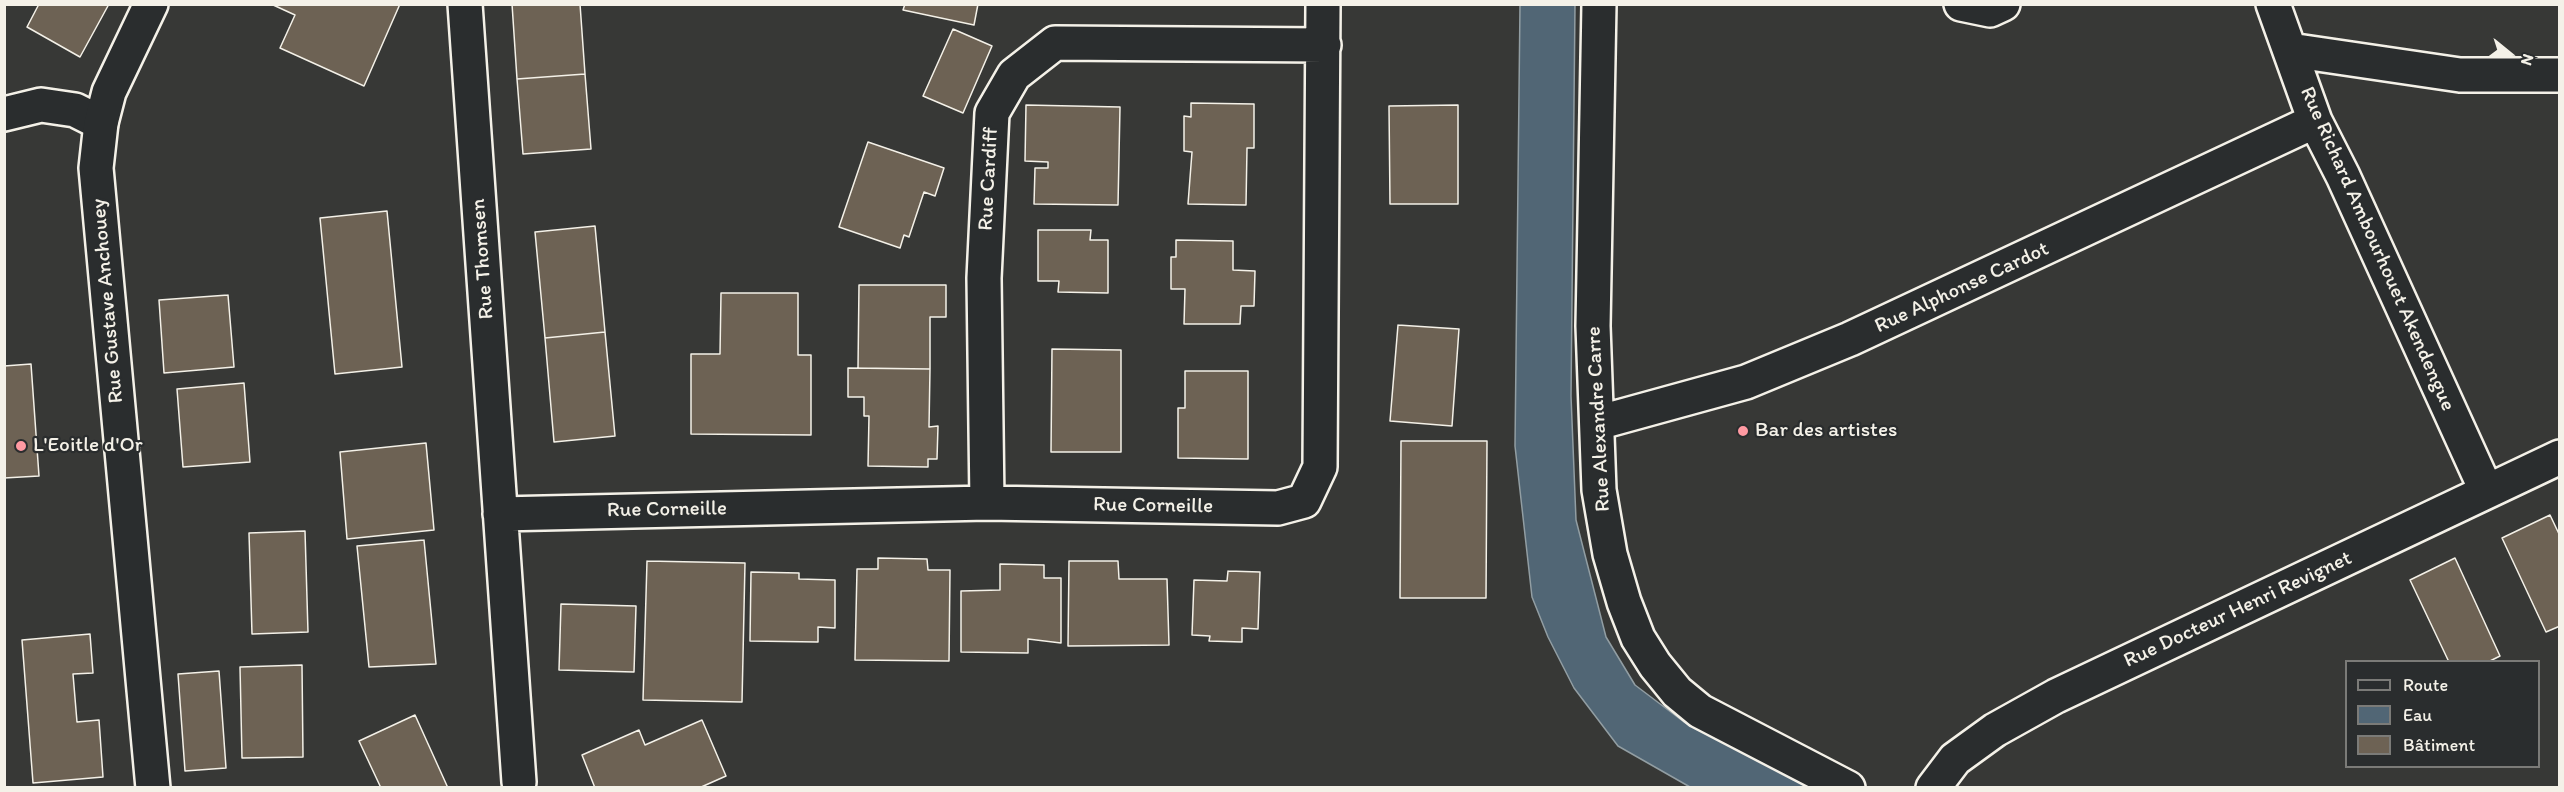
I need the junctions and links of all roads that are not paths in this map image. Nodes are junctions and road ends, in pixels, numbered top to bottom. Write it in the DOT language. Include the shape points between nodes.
graph roads {
  1 [pos="151,4"];
  2 [pos="465,4"];
  3 [pos="1323,4"];
  4 [pos="1599,4"];
  5 [pos="1961,4"];
  6 [pos="2003,4"];
  7 [pos="2273,4"];
  8 [pos="1324,45"];
  9 [pos="2290,50"];
  10 [pos="2559,75"];
  11 [pos="4,114"];
  12 [pos="2315,121"];
  13 [pos="101,123"];
  14 [pos="1597,423"];
  15 [pos="2559,457"];
  16 [pos="2486,490"];
  17 [pos="987,503"];
  18 [pos="500,514"];
  19 [pos="519,782"];
  20 [pos="153,788"];
  21 [pos="1848,788"];
  22 [pos="1933,788"];
  1 -- 13 [label="street, Rue Gustave Anchouey" via="109,92"];
  2 -- 18 [label="street, Rue Thomsen"];
  3 -- 8 [label="street, Rue Corneille"];
  4 -- 14 [label="street, Rue Alexandre Carre" via="1593,326"];
  5 -- 6 [label="street" via="1990,10"];
  7 -- 9 [label="street, Rue Richard Ambourhouet Akendengue"];
  8 -- 17 [label="street, Rue Cardiff" via="1055,43 1014,75 992,113 984,278"];
  8 -- 17 [label="street, Rue Corneille" via="1320,467 1304,501 1278,508"];
  9 -- 10 [label="street" via="2460,75"];
  9 -- 12 [label="street, Rue Richard Ambourhouet Akendengue"];
  11 -- 13 [label="street" via="40,105 75,110"];
  12 -- 14 [label="street, Rue Alphonse Cardot" via="1850,339 1746,382"];
  12 -- 16 [label="street, Rue Richard Ambourhouet Akendengue"];
  13 -- 20 [label="street, Rue Gustave Anchouey" via="96,168"];
  14 -- 21 [label="street, Rue Alexandre Carre" via="1599,490 1610,554 1638,638 1655,666 1700,711"];
  15 -- 16 [label="street, Rue Docteur Henri Revignet"];
  16 -- 22 [label="street, Rue Docteur Henri Revignet" via="2056,696 1995,730 1955,759"];
  17 -- 18 [label="street, Rue Corneille"];
  18 -- 19 [label="street, Rue Thomsen"];
}
